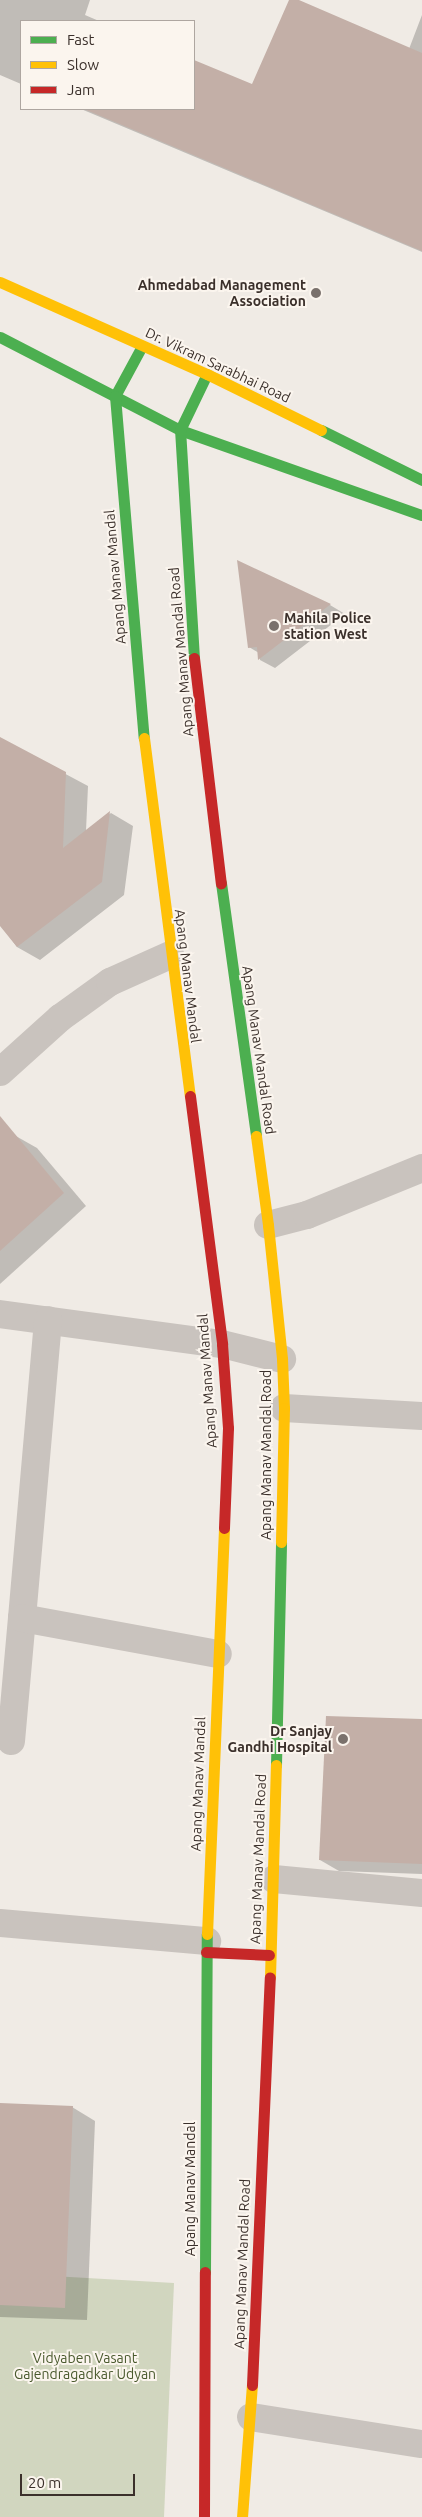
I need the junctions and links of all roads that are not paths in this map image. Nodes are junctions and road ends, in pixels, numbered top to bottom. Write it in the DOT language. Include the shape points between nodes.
graph roads {
  1 [pos="0,282"];
  2 [pos="0,337"];
  3 [pos="142,346"];
  4 [pos="207,374"];
  5 [pos="115,396"];
  6 [pos="180,430"];
  7 [pos="422,480"];
  8 [pos="422,514"];
  9 [pos="170,955"];
  10 [pos="0,1072"];
  11 [pos="422,1168"];
  12 [pos="268,1226"];
  13 [pos="0,1314"];
  14 [pos="48,1320"];
  15 [pos="222,1344"];
  16 [pos="282,1359"];
  17 [pos="284,1408"];
  18 [pos="422,1416"];
  19 [pos="22,1618"];
  20 [pos="218,1654"];
  21 [pos="12,1741"];
  22 [pos="274,1879"];
  23 [pos="422,1893"];
  24 [pos="0,1923"];
  25 [pos="206,1947"];
  26 [pos="269,1955"];
  27 [pos="251,2417"];
  28 [pos="422,2444"];
  29 [pos="204,2517"];
  30 [pos="242,2517"];
  1 -- 3 [label="street, Dr. Vikram Sarabhai Road"];
  2 -- 5 [label="street"];
  3 -- 4 [label="street, Dr. Vikram Sarabhai Road"];
  3 -- 5 [label="street"];
  4 -- 6 [label="street, Apang Manav Mandal Road"];
  4 -- 7 [label="street, Dr. Vikram Sarabhai Road"];
  5 -- 6 [label="street"];
  5 -- 9 [label="street, Apang Manav Mandal" via="144,743"];
  6 -- 8 [label="street"];
  6 -- 12 [label="street, Apang Manav Mandal Road" via="193,648 229,946"];
  9 -- 10 [label="street" via="110,982 60,1018"];
  9 -- 15 [label="street, Apang Manav Mandal"];
  11 -- 12 [label="street" via="308,1215"];
  12 -- 16 [label="street, Apang Manav Mandal Road"];
  13 -- 14 [label="street"];
  14 -- 15 [label="street"];
  14 -- 19 [label="street"];
  15 -- 16 [label="street"];
  15 -- 20 [label="street, Apang Manav Mandal" via="228,1428"];
  16 -- 17 [label="street, Apang Manav Mandal Road"];
  17 -- 18 [label="street"];
  17 -- 22 [label="street, Apang Manav Mandal Road"];
  19 -- 20 [label="street"];
  19 -- 21 [label="street"];
  20 -- 25 [label="street, Apang Manav Mandal"];
  22 -- 23 [label="street"];
  22 -- 26 [label="street, Apang Manav Mandal Road"];
  24 -- 25 [label="street"];
  25 -- 26 [label="street"];
  25 -- 29 [label="street, Apang Manav Mandal"];
  26 -- 27 [label="street, Apang Manav Mandal Road"];
  27 -- 28 [label="street"];
  27 -- 30 [label="street, Apang Manav Mandal Road"];
}
